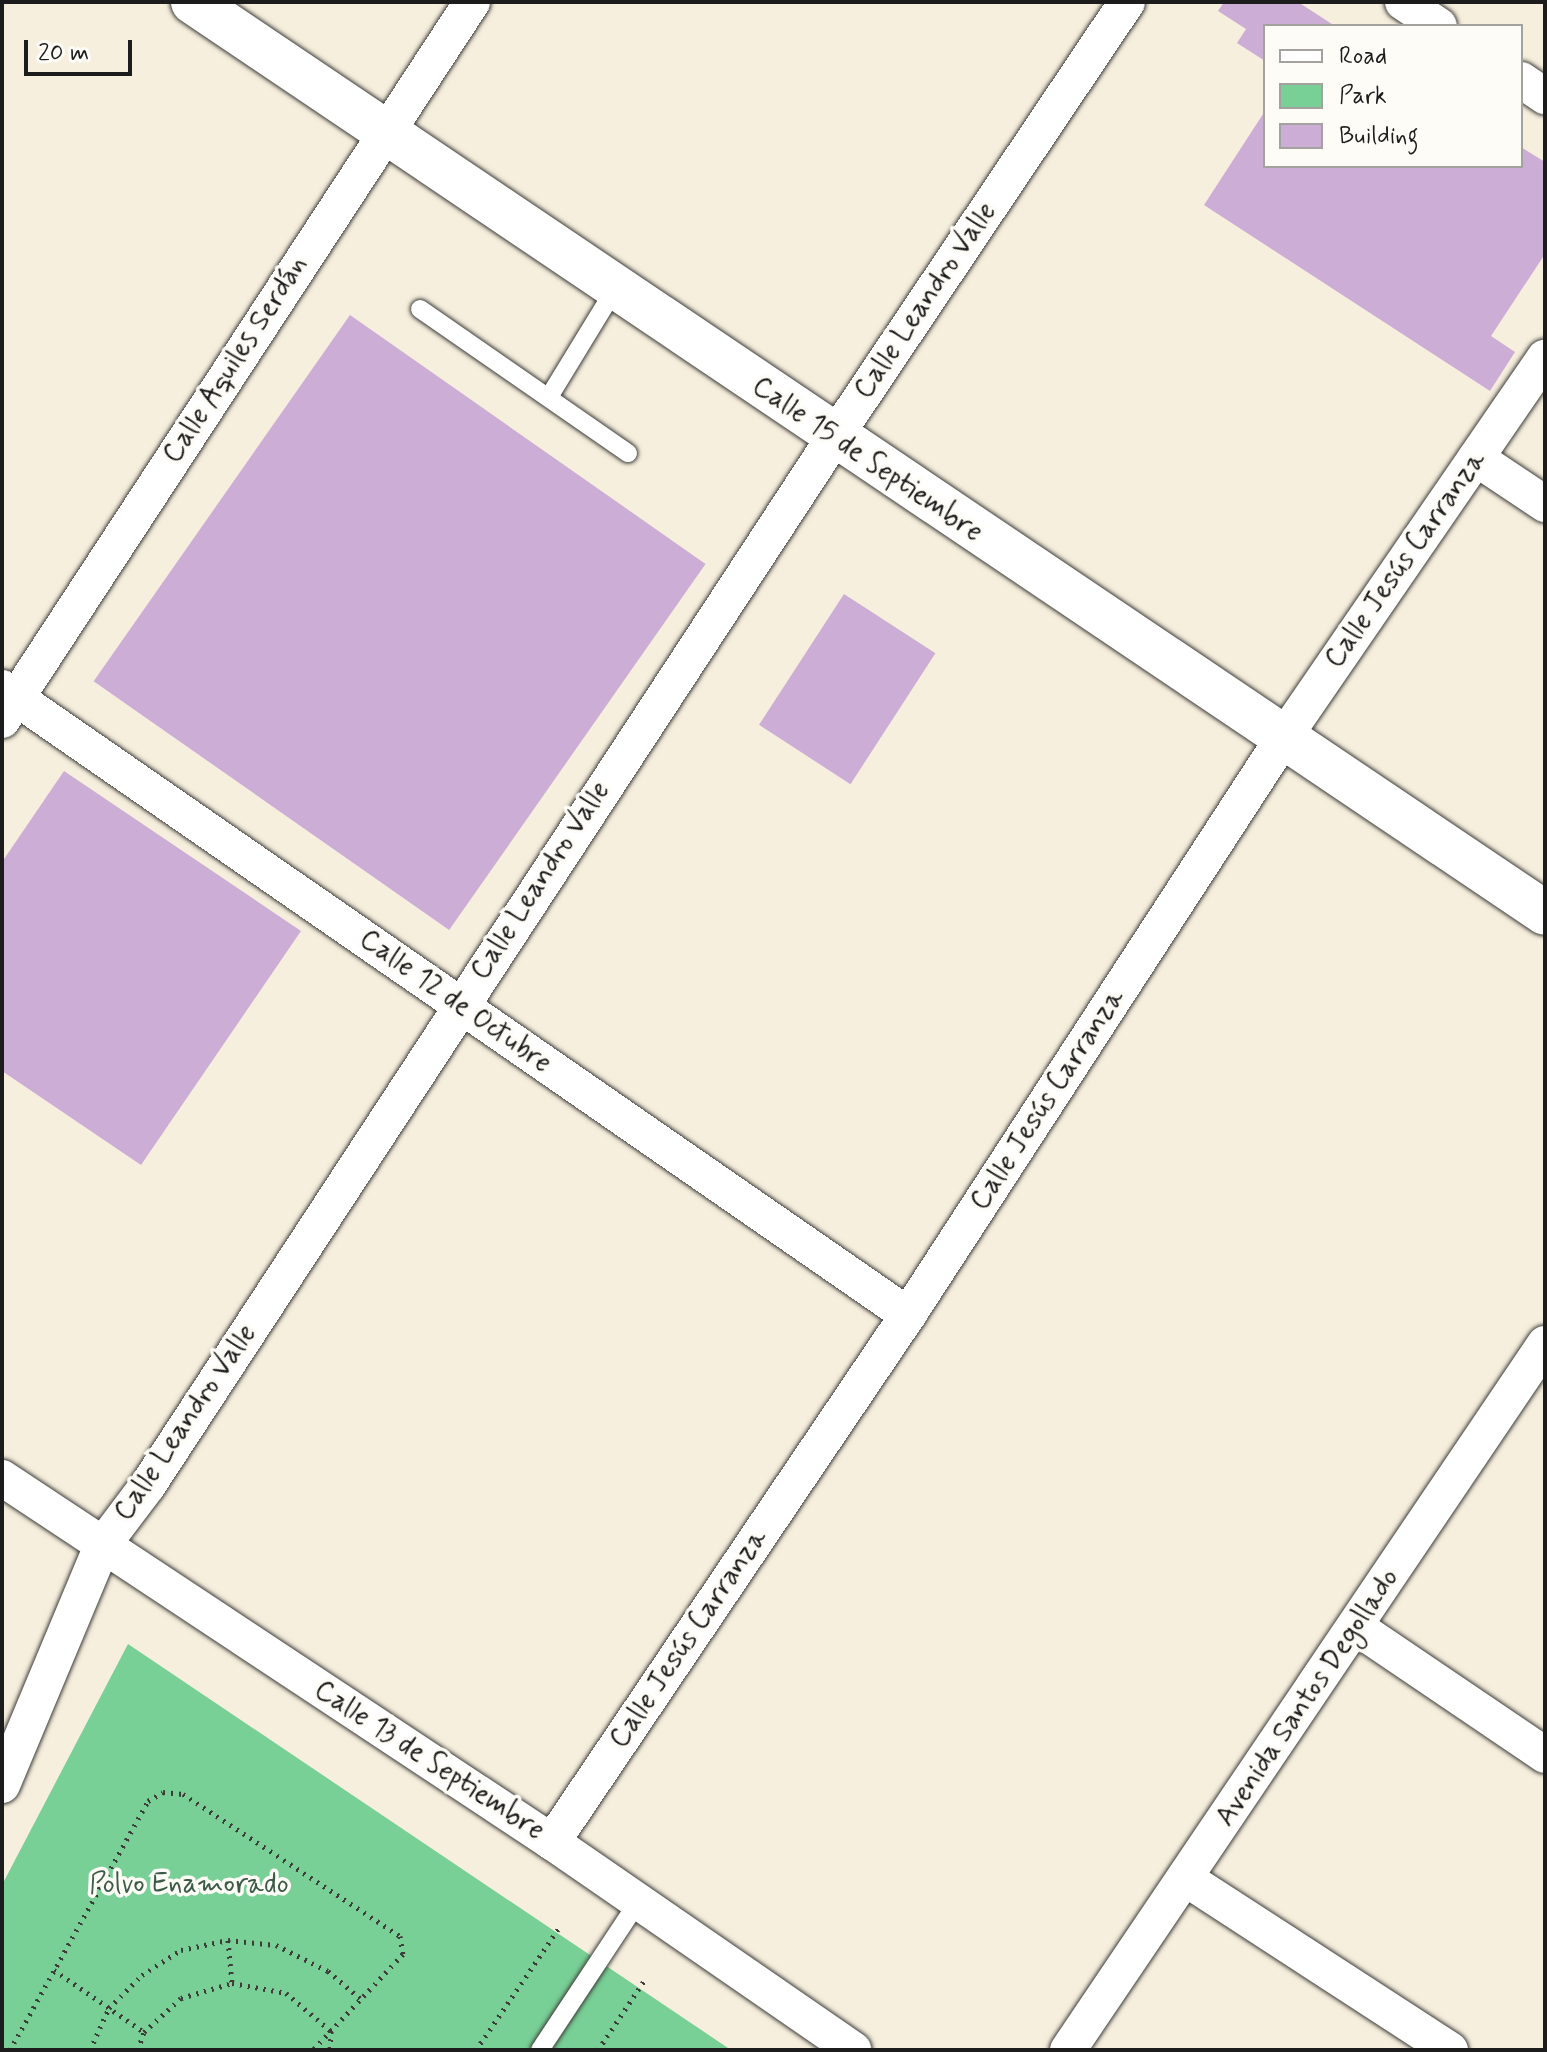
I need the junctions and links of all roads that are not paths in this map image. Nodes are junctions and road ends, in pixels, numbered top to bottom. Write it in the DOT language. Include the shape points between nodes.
graph roads {
  1 [pos="193,2"];
  2 [pos="472,2"];
  3 [pos="1127,2"];
  4 [pos="1403,2"];
  5 [pos="1436,24"];
  6 [pos="1523,81"];
  7 [pos="1545,96"];
  8 [pos="384,131"];
  9 [pos="615,289"];
  10 [pos="420,309"];
  11 [pos="1545,358"];
  12 [pos="549,397"];
  13 [pos="834,438"];
  14 [pos="628,453"];
  15 [pos="1476,458"];
  16 [pos="1545,504"];
  17 [pos="7,702"];
  18 [pos="1282,740"];
  19 [pos="1545,913"];
  20 [pos="459,1005"];
  21 [pos="908,1315"];
  22 [pos="1542,1354"];
  23 [pos="2,1478"];
  24 [pos="102,1546"];
  25 [pos="1356,1627"];
  26 [pos="1545,1755"];
  27 [pos="2,1785"];
  28 [pos="552,1842"];
  29 [pos="1185,1878"];
  30 [pos="638,1902"];
  31 [pos="540,2050"];
  32 [pos="853,2050"];
  33 [pos="1068,2050"];
  34 [pos="1450,2050"];
  1 -- 8 [label="street, Calle 15 de Septiembre"];
  2 -- 8 [label="street, Calle Aquiles Serdán"];
  3 -- 13 [label="street, Calle Leandro Valle"];
  4 -- 5 [label="street"];
  6 -- 7 [label="street"];
  8 -- 9 [label="street, Calle 15 de Septiembre"];
  8 -- 17 [label="street, Calle Aquiles Serdán"];
  9 -- 12 [label="lane"];
  9 -- 13 [label="street, Calle 15 de Septiembre"];
  10 -- 12 [label="lane"];
  11 -- 15 [label="street, Calle Jesús Carranza"];
  12 -- 14 [label="lane"];
  13 -- 18 [label="street, Calle 15 de Septiembre"];
  13 -- 20 [label="street, Calle Leandro Valle"];
  15 -- 16 [label="street"];
  15 -- 18 [label="street, Calle Jesús Carranza"];
  17 -- 20 [label="street, Calle 12 de Octubre"];
  18 -- 19 [label="street, Calle 15 de Septiembre"];
  18 -- 21 [label="street, Calle Jesús Carranza"];
  20 -- 21 [label="street, Calle 12 de Octubre"];
  20 -- 24 [label="street, Calle Leandro Valle" via="148,1485"];
  21 -- 28 [label="street, Calle Jesús Carranza"];
  22 -- 25 [label="street, Avenida Santos Degollado"];
  23 -- 24 [label="street, Calle 13 de Septiembre"];
  24 -- 27 [label="street, Calle Leandro Valle"];
  24 -- 28 [label="street, Calle 13 de Septiembre"];
  25 -- 26 [label="street"];
  25 -- 29 [label="street, Avenida Santos Degollado"];
  28 -- 30 [label="street, Calle 13 de Septiembre"];
  29 -- 33 [label="street, Avenida Santos Degollado"];
  29 -- 34 [label="street"];
  30 -- 31 [label="lane"];
  30 -- 32 [label="street, Calle 13 de Septiembre"];
}
